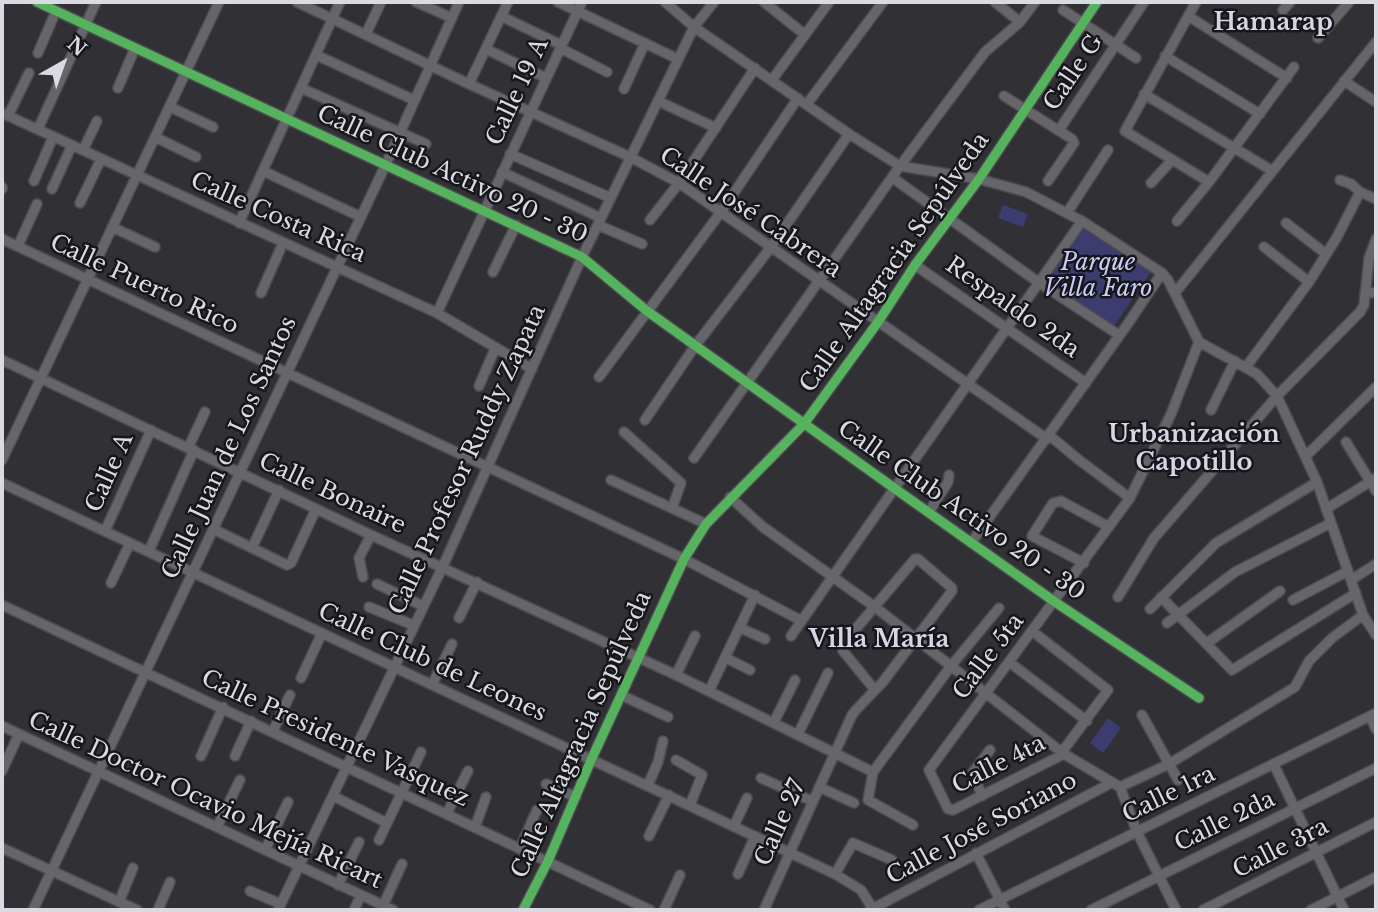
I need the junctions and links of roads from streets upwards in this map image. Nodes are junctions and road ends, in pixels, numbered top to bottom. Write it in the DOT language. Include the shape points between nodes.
graph roads {
  1 [pos="37,2"];
  2 [pos="96,2"];
  3 [pos="219,2"];
  4 [pos="297,2"];
  5 [pos="340,2"];
  6 [pos="381,2"];
  7 [pos="416,2"];
  8 [pos="460,2"];
  9 [pos="508,2"];
  10 [pos="558,2"];
  11 [pos="582,2"];
  12 [pos="665,2"];
  13 [pos="714,2"];
  14 [pos="764,2"];
  15 [pos="828,2"];
  16 [pos="883,2"];
  17 [pos="995,2"];
  18 [pos="1035,2"];
  19 [pos="1097,2"];
  20 [pos="1144,2"];
  21 [pos="1196,2"];
  22 [pos="1349,2"];
  23 [pos="1063,10"];
  24 [pos="57,11"];
  25 [pos="578,12"];
  26 [pos="501,16"];
  27 [pos="1188,16"];
  28 [pos="333,18"];
  29 [pos="452,18"];
  30 [pos="1020,22"];
  31 [pos="1083,23"];
  32 [pos="85,25"];
  33 [pos="694,27"];
  34 [pos="366,34"];
  35 [pos="804,34"];
  36 [pos="1318,38"];
  37 [pos="1376,42"];
  38 [pos="645,43"];
  39 [pos="1116,46"];
  40 [pos="561,47"];
  41 [pos="135,48"];
  42 [pos="486,49"];
  43 [pos="38,52"];
  44 [pos="316,55"];
  45 [pos="1165,56"];
  46 [pos="1136,58"];
  47 [pos="678,59"];
  48 [pos="429,65"];
  49 [pos="1294,67"];
  50 [pos="755,68"];
  51 [pos="186,71"];
  52 [pos="607,72"];
  53 [pos="29,73"];
  54 [pos="546,78"];
  55 [pos="1286,78"];
  56 [pos="772,79"];
  57 [pos="1344,81"];
  58 [pos="468,84"];
  59 [pos="118,88"];
  60 [pos="301,89"];
  61 [pos="624,89"];
  62 [pos="1144,94"];
  63 [pos="1004,96"];
  64 [pos="798,98"];
  65 [pos="414,100"];
  66 [pos="658,101"];
  67 [pos="1376,102"];
  68 [pos="807,104"];
  69 [pos="170,107"];
  70 [pos="1026,110"];
  71 [pos="531,112"];
  72 [pos="5,114"];
  73 [pos="1260,114"];
  74 [pos="287,119"];
  75 [pos="97,121"];
  76 [pos="213,127"];
  77 [pos="716,128"];
  78 [pos="38,130"];
  79 [pos="1059,130"];
  80 [pos="399,133"];
  81 [pos="849,134"];
  82 [pos="53,137"];
  83 [pos="155,137"];
  84 [pos="72,145"];
  85 [pos="426,145"];
  86 [pos="1234,149"];
  87 [pos="83,150"];
  88 [pos="1108,150"];
  89 [pos="510,154"];
  90 [pos="196,157"];
  91 [pos="630,157"];
  92 [pos="101,159"];
  93 [pos="1172,160"];
  94 [pos="386,164"];
  95 [pos="901,166"];
  96 [pos="1271,170"];
  97 [pos="263,171"];
  98 [pos="502,172"];
  99 [pos="136,175"];
  100 [pos="893,178"];
  101 [pos="979,179"];
  102 [pos="1340,180"];
  103 [pos="34,181"];
  104 [pos="1048,181"];
  105 [pos="1209,182"];
  106 [pos="679,183"];
  107 [pos="1151,183"];
  108 [pos="52,189"];
  109 [pos="1360,192"];
  110 [pos="611,198"];
  111 [pos="1376,199"];
  112 [pos="80,203"];
  113 [pos="37,204"];
  114 [pos="485,210"];
  115 [pos="721,212"];
  116 [pos="1067,213"];
  117 [pos="360,217"];
  118 [pos="950,218"];
  119 [pos="650,220"];
  120 [pos="1082,221"];
  121 [pos="1177,221"];
  122 [pos="599,222"];
  123 [pos="239,223"];
  124 [pos="1286,223"];
  125 [pos="516,225"];
  126 [pos="112,227"];
  127 [pos="2,239"];
  128 [pos="1376,239"];
  129 [pos="282,243"];
  130 [pos="642,244"];
  131 [pos="18,246"];
  132 [pos="155,247"];
  133 [pos="771,247"];
  134 [pos="1264,247"];
  135 [pos="1326,254"];
  136 [pos="582,257"];
  137 [pos="915,265"];
  138 [pos="337,267"];
  139 [pos="493,272"];
  140 [pos="1162,273"];
  141 [pos="88,278"];
  142 [pos="820,282"];
  143 [pos="1038,282"];
  144 [pos="1308,282"];
  145 [pos="1366,292"];
  146 [pos="261,293"];
  147 [pos="1175,293"];
  148 [pos="1376,293"];
  149 [pos="647,311"];
  150 [pos="437,313"];
  151 [pos="878,322"];
  152 [pos="1005,329"];
  153 [pos="1119,335"];
  154 [pos="1199,342"];
  155 [pos="695,346"];
  156 [pos="495,349"];
  157 [pos="2,360"];
  158 [pos="1235,362"];
  159 [pos="1246,368"];
  160 [pos="532,369"];
  161 [pos="286,373"];
  162 [pos="40,377"];
  163 [pos="599,377"];
  164 [pos="748,383"];
  165 [pos="1086,383"];
  166 [pos="968,384"];
  167 [pos="479,386"];
  168 [pos="1376,387"];
  169 [pos="1277,396"];
  170 [pos="1211,410"];
  171 [pos="205,412"];
  172 [pos="645,420"];
  173 [pos="804,424"];
  174 [pos="150,430"];
  175 [pos="624,432"];
  176 [pos="1048,437"];
  177 [pos="1346,442"];
  178 [pos="191,449"];
  179 [pos="1306,456"];
  180 [pos="694,458"];
  181 [pos="2,460"];
  182 [pos="488,466"];
  183 [pos="239,472"];
  184 [pos="949,475"];
  185 [pos="611,480"];
  186 [pos="1373,480"];
  187 [pos="1317,482"];
  188 [pos="2,484"];
  189 [pos="894,488"];
  190 [pos="279,490"];
  191 [pos="1376,491"];
  192 [pos="730,497"];
  193 [pos="1130,498"];
  194 [pos="672,508"];
  195 [pos="316,509"];
  196 [pos="1326,509"];
  197 [pos="929,512"];
  198 [pos="706,523"];
  199 [pos="1331,523"];
  200 [pos="1109,527"];
  201 [pos="213,528"];
  202 [pos="105,531"];
  203 [pos="371,535"];
  204 [pos="130,543"];
  205 [pos="971,543"];
  206 [pos="252,548"];
  207 [pos="149,551"];
  208 [pos="684,559"];
  209 [pos="1084,563"];
  210 [pos="1376,564"];
  211 [pos="443,566"];
  212 [pos="193,572"];
  213 [pos="832,575"];
  214 [pos="1349,576"];
  215 [pos="363,578"];
  216 [pos="477,582"];
  217 [pos="111,583"];
  218 [pos="377,584"];
  219 [pos="1280,591"];
  220 [pos="1356,593"];
  221 [pos="755,595"];
  222 [pos="1118,597"];
  223 [pos="1161,597"];
  224 [pos="1293,600"];
  225 [pos="1055,601"];
  226 [pos="2,605"];
  227 [pos="423,606"];
  228 [pos="369,607"];
  229 [pos="875,607"];
  230 [pos="999,608"];
  231 [pos="1150,609"];
  232 [pos="1181,615"];
  233 [pos="459,618"];
  234 [pos="1369,618"];
  235 [pos="800,620"];
  236 [pos="1167,623"];
  237 [pos="414,625"];
  238 [pos="740,628"];
  239 [pos="1032,631"];
  240 [pos="322,633"];
  241 [pos="1376,635"];
  242 [pos="695,636"];
  243 [pos="791,636"];
  244 [pos="915,637"];
  245 [pos="765,639"];
  246 [pos="1207,643"];
  247 [pos="452,644"];
  248 [pos="638,657"];
  249 [pos="726,658"];
  250 [pos="1009,662"];
  251 [pos="951,666"];
  252 [pos="393,667"];
  253 [pos="750,670"];
  254 [pos="147,672"];
  255 [pos="828,673"];
  256 [pos="676,675"];
  257 [pos="300,678"];
  258 [pos="795,680"];
  259 [pos="432,685"];
  260 [pos="875,690"];
  261 [pos="709,691"];
  262 [pos="985,693"];
  263 [pos="290,695"];
  264 [pos="621,695"];
  265 [pos="1199,698"];
  266 [pos="223,708"];
  267 [pos="1142,715"];
  268 [pos="1373,715"];
  269 [pos="668,718"];
  270 [pos="251,721"];
  271 [pos="1087,721"];
  272 [pos="774,722"];
  273 [pos="2,726"];
  274 [pos="1376,729"];
  275 [pos="273,731"];
  276 [pos="19,734"];
  277 [pos="798,734"];
  278 [pos="663,741"];
  279 [pos="990,750"];
  280 [pos="421,752"];
  281 [pos="835,752"];
  282 [pos="1063,753"];
  283 [pos="201,756"];
  284 [pos="236,756"];
  285 [pos="592,758"];
  286 [pos="676,760"];
  287 [pos="1169,764"];
  288 [pos="1274,765"];
  289 [pos="347,766"];
  290 [pos="1376,768"];
  291 [pos="2,771"];
  292 [pos="468,771"];
  293 [pos="100,772"];
  294 [pos="873,772"];
  295 [pos="761,778"];
  296 [pos="1178,779"];
  297 [pos="240,780"];
  298 [pos="546,784"];
  299 [pos="648,785"];
  300 [pos="1115,785"];
  301 [pos="819,787"];
  302 [pos="402,792"];
  303 [pos="668,795"];
  304 [pos="332,796"];
  305 [pos="982,796"];
  306 [pos="486,797"];
  307 [pos="576,797"];
  308 [pos="747,798"];
  309 [pos="812,801"];
  310 [pos="288,802"];
  311 [pos="854,803"];
  312 [pos="690,805"];
  313 [pos="1295,809"];
  314 [pos="537,810"];
  315 [pos="951,810"];
  316 [pos="447,813"];
  317 [pos="1376,822"];
  318 [pos="387,823"];
  319 [pos="913,825"];
  320 [pos="734,826"];
  321 [pos="217,827"];
  322 [pos="475,827"];
  323 [pos="1137,832"];
  324 [pos="649,836"];
  325 [pos="755,836"];
  326 [pos="379,840"];
  327 [pos="359,842"];
  328 [pos="2,848"];
  329 [pos="520,848"];
  330 [pos="265,850"];
  331 [pos="789,853"];
  332 [pos="976,853"];
  333 [pos="1317,853"];
  334 [pos="892,860"];
  335 [pos="548,861"];
  336 [pos="402,864"];
  337 [pos="299,866"];
  338 [pos="133,868"];
  339 [pos="52,871"];
  340 [pos="738,874"];
  341 [pos="835,874"];
  342 [pos="681,875"];
  343 [pos="1158,877"];
  344 [pos="1376,877"];
  345 [pos="170,882"];
  346 [pos="338,885"];
  347 [pos="250,891"];
  348 [pos="361,895"];
  349 [pos="1337,897"];
  350 [pos="1000,900"];
  351 [pos="119,902"];
  352 [pos="383,906"];
  353 [pos="280,907"];
  354 [pos="872,909"];
  355 [pos="33,910"];
  356 [pos="137,910"];
  357 [pos="158,910"];
  358 [pos="354,910"];
  359 [pos="393,910"];
  360 [pos="523,910"];
  361 [pos="650,910"];
  362 [pos="664,910"];
  363 [pos="764,910"];
  364 [pos="979,910"];
  365 [pos="1005,910"];
  366 [pos="1091,910"];
  367 [pos="1176,910"];
  368 [pos="1203,910"];
  369 [pos="1311,910"];
  370 [pos="1344,910"];
  1 -- 24 [label="street, Calle Club Activo 20 - 30"];
  2 -- 32 [label="street"];
  3 -- 51 [label="street"];
  4 -- 28 [label="street, Calle José Cabrera"];
  5 -- 28 [label="street"];
  6 -- 34 [label="street"];
  7 -- 29 [label="street"];
  8 -- 29 [label="street, Calle Juan de Los Santos"];
  9 -- 26 [label="street"];
  10 -- 25 [label="street"];
  11 -- 25 [label="street, Calle 19 A"];
  12 -- 33 [label="street"];
  13 -- 33 [label="street, Calle Profesor Ruddy Zapata"];
  14 -- 35 [label="street"];
  15 -- 35 [label="street"];
  16 -- 68 [label="street"];
  17 -- 30 [label="street"];
  18 -- 30 [label="street"];
  19 -- 31 [label="street, Calle Altagracia Sepúlveda"];
  20 -- 39 [label="street, Calle G"];
  21 -- 27 [label="street"];
  22 -- 36 [label="street"];
  23 -- 31 [label="street"];
  24 -- 32 [label="street, Calle Club Activo 20 - 30"];
  24 -- 43 [label="street"];
  25 -- 38 [label="street"];
  25 -- 40 [label="street, Calle 19 A"];
  26 -- 40 [label="street"];
  26 -- 42 [label="street"];
  27 -- 45 [label="street"];
  27 -- 55 [label="street"];
  28 -- 34 [label="street, Calle José Cabrera"];
  28 -- 44 [label="street"];
  29 -- 48 [label="street, Calle Juan de Los Santos"];
  30 -- 95 [label="street" via="985,52"];
  31 -- 39 [label="street"];
  31 -- 70 [label="street, Calle Altagracia Sepúlveda"];
  32 -- 41 [label="street, Calle Club Activo 20 - 30"];
  32 -- 78 [label="street"];
  33 -- 47 [label="street, Calle Profesor Ruddy Zapata"];
  33 -- 50 [label="street"];
  34 -- 48 [label="street, Calle José Cabrera"];
  35 -- 56 [label="street"];
  37 -- 57 [label="street"];
  38 -- 47 [label="street"];
  38 -- 61 [label="street"];
  39 -- 46 [label="street"];
  39 -- 79 [label="street, Calle G"];
  40 -- 52 [label="street"];
  40 -- 54 [label="street, Calle 19 A"];
  41 -- 51 [label="street, Calle Club Activo 20 - 30"];
  41 -- 59 [label="street"];
  42 -- 54 [label="street"];
  42 -- 58 [label="street"];
  44 -- 60 [label="street"];
  44 -- 65 [label="street"];
  45 -- 62 [label="street"];
  45 -- 73 [label="street"];
  47 -- 66 [label="street, Calle Profesor Ruddy Zapata"];
  48 -- 58 [label="street, Calle José Cabrera"];
  48 -- 65 [label="street, Calle Juan de Los Santos"];
  49 -- 55 [label="street"];
  50 -- 56 [label="street"];
  50 -- 77 [label="street"];
  51 -- 69 [label="street"];
  51 -- 74 [label="street, Calle Club Activo 20 - 30"];
  53 -- 72 [label="street"];
  54 -- 71 [label="street, Calle 19 A"];
  55 -- 73 [label="street"];
  56 -- 64 [label="street"];
  57 -- 67 [label="street"];
  57 -- 96 [label="street"];
  58 -- 71 [label="street, Calle José Cabrera"];
  60 -- 74 [label="street"];
  60 -- 80 [label="street"];
  62 -- 86 [label="street"];
  62 -- 93 [label="street" via="1125,131"];
  63 -- 70 [label="street"];
  64 -- 68 [label="street"];
  64 -- 115 [label="street"];
  65 -- 80 [label="street, Calle Juan de Los Santos"];
  66 -- 77 [label="street"];
  66 -- 91 [label="street, Calle Profesor Ruddy Zapata"];
  68 -- 81 [label="street"];
  69 -- 76 [label="street"];
  69 -- 83 [label="street"];
  70 -- 79 [label="street"];
  70 -- 101 [label="street, Calle Altagracia Sepúlveda"];
  71 -- 89 [label="street, Calle 19 A"];
  71 -- 91 [label="street, Calle José Cabrera"];
  72 -- 78 [label="street, Calle Costa Rica"];
  73 -- 86 [label="street"];
  74 -- 94 [label="street, Calle Club Activo 20 - 30"];
  74 -- 97 [label="street"];
  75 -- 87 [label="street"];
  77 -- 106 [label="street"];
  78 -- 82 [label="street, Calle Costa Rica"];
  79 -- 104 [label="street" via="1074,143"];
  80 -- 85 [label="street"];
  80 -- 94 [label="street, Calle Juan de Los Santos"];
  81 -- 95 [label="street"];
  81 -- 133 [label="street"];
  82 -- 84 [label="street, Calle Costa Rica"];
  82 -- 103 [label="street"];
  83 -- 90 [label="street"];
  83 -- 99 [label="street"];
  84 -- 87 [label="street, Calle Costa Rica"];
  84 -- 108 [label="street"];
  86 -- 96 [label="street"];
  86 -- 105 [label="street"];
  87 -- 92 [label="street, Calle Costa Rica"];
  88 -- 116 [label="street"];
  89 -- 98 [label="street, Calle 19 A"];
  89 -- 110 [label="street"];
  91 -- 106 [label="street, Calle José Cabrera"];
  91 -- 110 [label="street, Calle Profesor Ruddy Zapata"];
  92 -- 99 [label="street, Calle Costa Rica"];
  92 -- 112 [label="street"];
  93 -- 105 [label="street"];
  93 -- 107 [label="street"];
  94 -- 114 [label="street, Calle Club Activo 20 - 30"];
  94 -- 117 [label="street, Calle Juan de Los Santos"];
  95 -- 100 [label="street"];
  95 -- 101 [label="street"];
  96 -- 147 [label="street"];
  97 -- 117 [label="street"];
  97 -- 123 [label="street"];
  98 -- 114 [label="street, Calle 19 A"];
  98 -- 122 [label="street"];
  99 -- 123 [label="street, Calle Costa Rica"];
  99 -- 126 [label="street"];
  100 -- 118 [label="street"];
  100 -- 142 [label="street"];
  101 -- 116 [label="street" via="1026,192"];
  101 -- 118 [label="street, Calle Altagracia Sepúlveda"];
  102 -- 109 [label="street"];
  105 -- 121 [label="street"];
  106 -- 115 [label="street, Calle José Cabrera"];
  106 -- 119 [label="street"];
  109 -- 111 [label="street"];
  109 -- 135 [label="street"];
  110 -- 122 [label="street, Calle Profesor Ruddy Zapata"];
  113 -- 131 [label="street"];
  114 -- 125 [label="street, Calle Club Activo 20 - 30"];
  114 -- 150 [label="street, Calle 19 A"];
  115 -- 133 [label="street, Calle José Cabrera"];
  115 -- 149 [label="street"];
  116 -- 120 [label="street"];
  117 -- 138 [label="street, Calle Juan de Los Santos"];
  118 -- 137 [label="street, Calle Altagracia Sepúlveda"];
  118 -- 143 [label="street"];
  120 -- 140 [label="street"];
  120 -- 143 [label="street"];
  122 -- 130 [label="street"];
  122 -- 136 [label="street, Calle Profesor Ruddy Zapata"];
  123 -- 129 [label="street, Calle Costa Rica"];
  124 -- 135 [label="street"];
  125 -- 136 [label="street, Calle Club Activo 20 - 30"];
  125 -- 139 [label="street"];
  126 -- 132 [label="street"];
  126 -- 141 [label="street"];
  127 -- 131 [label="street, Calle Puerto Rico"];
  128 -- 145 [label="street"];
  129 -- 138 [label="street, Calle Costa Rica"];
  129 -- 146 [label="street"];
  131 -- 141 [label="street, Calle Puerto Rico"];
  133 -- 142 [label="street, Calle José Cabrera"];
  133 -- 155 [label="street"];
  134 -- 144 [label="street"];
  135 -- 144 [label="street"];
  136 -- 149 [label="street, Calle Club Activo 20 - 30"];
  136 -- 160 [label="street, Calle Profesor Ruddy Zapata"];
  137 -- 151 [label="street, Calle Altagracia Sepúlveda"];
  137 -- 152 [label="street, Respaldo 2da"];
  138 -- 150 [label="street, Calle Costa Rica"];
  138 -- 161 [label="street, Calle Juan de Los Santos"];
  140 -- 147 [label="street"];
  140 -- 153 [label="street"];
  141 -- 161 [label="street, Calle Puerto Rico"];
  141 -- 162 [label="street"];
  142 -- 151 [label="street, Calle José Cabrera"];
  142 -- 164 [label="street"];
  143 -- 152 [label="street"];
  143 -- 153 [label="street"];
  144 -- 159 [label="street"];
  145 -- 148 [label="street"];
  145 -- 169 [label="street" via="1360,312"];
  147 -- 154 [label="street"];
  149 -- 155 [label="street, Calle Club Activo 20 - 30"];
  149 -- 163 [label="street"];
  150 -- 156 [label="street, Calle Costa Rica"];
  151 -- 166 [label="street, Calle José Cabrera"];
  151 -- 173 [label="street, Calle Altagracia Sepúlveda"];
  152 -- 165 [label="street, Respaldo 2da"];
  152 -- 166 [label="street"];
  153 -- 165 [label="street"];
  154 -- 158 [label="street"];
  154 -- 193 [label="street, Calle 5ta" via="1171,414"];
  155 -- 164 [label="street, Calle Club Activo 20 - 30"];
  155 -- 172 [label="street"];
  156 -- 160 [label="street, Calle Costa Rica"];
  156 -- 167 [label="street"];
  157 -- 162 [label="street, Calle Bonaire"];
  158 -- 159 [label="street"];
  158 -- 170 [label="street"];
  159 -- 169 [label="street"];
  160 -- 182 [label="street, Calle Profesor Ruddy Zapata"];
  161 -- 182 [label="street, Calle Puerto Rico"];
  161 -- 183 [label="street, Calle Juan de Los Santos"];
  162 -- 174 [label="street, Calle Bonaire"];
  162 -- 181 [label="street"];
  164 -- 173 [label="street, Calle Club Activo 20 - 30"];
  164 -- 180 [label="street"];
  165 -- 176 [label="street"];
  166 -- 176 [label="street, Calle José Cabrera"];
  166 -- 189 [label="street"];
  168 -- 179 [label="street"];
  169 -- 179 [label="street"];
  169 -- 222 [label="street" via="1154,538"];
  171 -- 178 [label="street"];
  173 -- 189 [label="street, Calle Club Activo 20 - 30"];
  173 -- 192 [label="street, Calle Altagracia Sepúlveda"];
  174 -- 178 [label="street, Calle Bonaire"];
  174 -- 202 [label="street, Calle A"];
  175 -- 194 [label="street" via="681,483"];
  176 -- 193 [label="street, Calle José Cabrera"];
  176 -- 205 [label="street"];
  177 -- 186 [label="street"];
  178 -- 183 [label="street, Calle Bonaire"];
  178 -- 207 [label="street"];
  179 -- 187 [label="street"];
  182 -- 208 [label="street, Calle Puerto Rico"];
  182 -- 211 [label="street, Calle Profesor Ruddy Zapata"];
  183 -- 190 [label="street, Calle Bonaire"];
  183 -- 201 [label="street, Calle Juan de Los Santos"];
  184 -- 197 [label="street"];
  185 -- 194 [label="street"];
  186 -- 191 [label="street"];
  186 -- 196 [label="street"];
  187 -- 196 [label="street"];
  187 -- 223 [label="street" via="1216,543"];
  188 -- 202 [label="street, Calle Club de Leones"];
  189 -- 197 [label="street, Calle Club Activo 20 - 30"];
  189 -- 213 [label="street"];
  190 -- 195 [label="street, Calle Bonaire"];
  190 -- 206 [label="street"];
  192 -- 198 [label="street, Calle Altagracia Sepúlveda"];
  192 -- 213 [label="street" via="763,527"];
  193 -- 200 [label="street, Calle 5ta"];
  194 -- 198 [label="street"];
  195 -- 203 [label="street, Calle Bonaire"];
  195 -- 206 [label="street" via="289,564"];
  196 -- 199 [label="street"];
  197 -- 205 [label="street, Calle Club Activo 20 - 30"];
  198 -- 208 [label="street, Calle Altagracia Sepúlveda"];
  199 -- 214 [label="street"];
  199 -- 232 [label="street" via="1235,572"];
  200 -- 209 [label="street, Calle 5ta"];
  200 -- 209 [label="street" via="1057,500 1053,503 1032,536"];
  201 -- 206 [label="street"];
  201 -- 212 [label="street, Calle Juan de Los Santos"];
  202 -- 204 [label="street, Calle Club de Leones"];
  203 -- 211 [label="street, Calle Bonaire"];
  203 -- 215 [label="street" via="359,558"];
  204 -- 207 [label="street, Calle Club de Leones"];
  204 -- 217 [label="street"];
  205 -- 225 [label="street, Calle Club Activo 20 - 30"];
  207 -- 212 [label="street, Calle Club de Leones"];
  208 -- 221 [label="street, Calle Puerto Rico"];
  208 -- 248 [label="street, Calle Altagracia Sepúlveda"];
  209 -- 225 [label="street, Calle 5ta"];
  210 -- 214 [label="street"];
  211 -- 216 [label="street, Calle Bonaire"];
  211 -- 227 [label="street, Calle Profesor Ruddy Zapata"];
  212 -- 240 [label="street, Calle Club de Leones"];
  212 -- 254 [label="street, Calle Juan de Los Santos"];
  213 -- 229 [label="street"];
  213 -- 235 [label="street"];
  214 -- 220 [label="street"];
  214 -- 224 [label="street"];
  216 -- 233 [label="street"];
  216 -- 248 [label="street, Calle Bonaire"];
  218 -- 227 [label="street"];
  219 -- 246 [label="street"];
  220 -- 234 [label="street"];
  220 -- 246 [label="street" via="1232,670"];
  221 -- 235 [label="street, Calle Puerto Rico"];
  221 -- 238 [label="street"];
  223 -- 231 [label="street"];
  223 -- 232 [label="street"];
  225 -- 239 [label="street, Calle 5ta"];
  225 -- 265 [label="street, Calle Club Activo 20 - 30"];
  226 -- 254 [label="street, Calle Presidente Vasquez"];
  227 -- 237 [label="street, Calle Profesor Ruddy Zapata"];
  228 -- 237 [label="street"];
  229 -- 244 [label="street"];
  229 -- 244 [label="street, Calle 27" via="916,559 953,589"];
  229 -- 260 [label="street" via="842,648"];
  230 -- 251 [label="street"];
  232 -- 236 [label="street"];
  232 -- 246 [label="street"];
  234 -- 241 [label="street"];
  234 -- 287 [label="street, Calle José Soriano" via="1332,638 1309,661 1295,687"];
  235 -- 243 [label="street"];
  237 -- 252 [label="street, Calle Profesor Ruddy Zapata"];
  238 -- 245 [label="street"];
  238 -- 249 [label="street"];
  239 -- 250 [label="street, Calle 5ta"];
  239 -- 271 [label="street" via="1108,690"];
  240 -- 252 [label="street, Calle Club de Leones"];
  240 -- 257 [label="street"];
  242 -- 256 [label="street"];
  244 -- 251 [label="street"];
  244 -- 260 [label="street, Calle 27"];
  247 -- 259 [label="street"];
  248 -- 256 [label="street, Calle Bonaire"];
  248 -- 264 [label="street, Calle Altagracia Sepúlveda"];
  249 -- 253 [label="street"];
  249 -- 261 [label="street"];
  250 -- 262 [label="street, Calle 5ta"];
  250 -- 271 [label="street"];
  251 -- 262 [label="street"];
  251 -- 294 [label="street"];
  252 -- 259 [label="street, Calle Club de Leones"];
  252 -- 289 [label="street, Calle Profesor Ruddy Zapata"];
  254 -- 266 [label="street, Calle Presidente Vasquez"];
  254 -- 293 [label="street, Calle Juan de Los Santos"];
  255 -- 277 [label="street"];
  256 -- 261 [label="street, Calle Bonaire"];
  258 -- 272 [label="street"];
  259 -- 285 [label="street, Calle Club de Leones"];
  260 -- 281 [label="street, Calle 27" via="852,716"];
  261 -- 272 [label="street, Calle Bonaire"];
  262 -- 282 [label="street"];
  262 -- 315 [label="street, Calle 5ta" via="929,770"];
  263 -- 275 [label="street"];
  264 -- 269 [label="street"];
  264 -- 285 [label="street, Calle Altagracia Sepúlveda"];
  266 -- 270 [label="street, Calle Presidente Vasquez"];
  266 -- 283 [label="street"];
  267 -- 287 [label="street"];
  268 -- 274 [label="street"];
  268 -- 288 [label="street, Calle 1ra"];
  270 -- 275 [label="street, Calle Presidente Vasquez"];
  270 -- 284 [label="street"];
  271 -- 282 [label="street"];
  272 -- 277 [label="street, Calle Bonaire"];
  273 -- 276 [label="street, Calle Doctor Ocavio Mejía Ricart"];
  275 -- 289 [label="street, Calle Presidente Vasquez"];
  276 -- 291 [label="street"];
  276 -- 293 [label="street, Calle Doctor Ocavio Mejía Ricart"];
  277 -- 281 [label="street, Calle Bonaire"];
  278 -- 299 [label="street"];
  279 -- 305 [label="street" via="973,772"];
  280 -- 302 [label="street"];
  281 -- 294 [label="street, Calle Bonaire"];
  281 -- 301 [label="street, Calle 27"];
  282 -- 300 [label="street"];
  282 -- 305 [label="street, Calle 4ta"];
  285 -- 299 [label="street, Calle Club de Leones"];
  285 -- 307 [label="street, Calle Altagracia Sepúlveda"];
  286 -- 312 [label="street" via="702,775"];
  287 -- 296 [label="street"];
  287 -- 300 [label="street, Calle José Soriano"];
  288 -- 313 [label="street"];
  288 -- 323 [label="street, Calle 1ra"];
  289 -- 302 [label="street, Calle Presidente Vasquez"];
  289 -- 304 [label="street, Calle Profesor Ruddy Zapata"];
  290 -- 313 [label="street, Calle 2da"];
  292 -- 316 [label="street"];
  293 -- 321 [label="street, Calle Doctor Ocavio Mejía Ricart"];
  293 -- 339 [label="street, Calle Juan de Los Santos"];
  294 -- 319 [label="street" via="868,800"];
  295 -- 309 [label="street"];
  297 -- 321 [label="street"];
  298 -- 307 [label="street"];
  299 -- 303 [label="street, Calle Club de Leones"];
  300 -- 323 [label="street"];
  300 -- 332 [label="street, Calle José Soriano"];
  301 -- 309 [label="street, Calle 27"];
  301 -- 311 [label="street"];
  302 -- 316 [label="street, Calle Presidente Vasquez"];
  302 -- 318 [label="street"];
  303 -- 312 [label="street, Calle Club de Leones"];
  303 -- 324 [label="street"];
  304 -- 318 [label="street"];
  304 -- 337 [label="street, Calle Profesor Ruddy Zapata"];
  305 -- 315 [label="street, Calle 4ta"];
  306 -- 322 [label="street"];
  307 -- 335 [label="street, Calle Altagracia Sepúlveda"];
  308 -- 320 [label="street"];
  309 -- 331 [label="street, Calle 27"];
  310 -- 330 [label="street"];
  312 -- 320 [label="street, Calle Club de Leones"];
  313 -- 333 [label="street"];
  313 -- 343 [label="street, Calle 2da"];
  314 -- 329 [label="street"];
  316 -- 322 [label="street, Calle Presidente Vasquez"];
  317 -- 333 [label="street, Calle 3ra"];
  318 -- 326 [label="street"];
  320 -- 325 [label="street, Calle Club de Leones"];
  321 -- 330 [label="street, Calle Doctor Ocavio Mejía Ricart"];
  322 -- 329 [label="street, Calle Presidente Vasquez"];
  323 -- 343 [label="street"];
  323 -- 350 [label="street, Calle 1ra"];
  325 -- 331 [label="street, Calle Club de Leones"];
  325 -- 340 [label="street"];
  327 -- 346 [label="street"];
  328 -- 339 [label="street"];
  329 -- 335 [label="street, Calle Presidente Vasquez"];
  330 -- 337 [label="street, Calle Doctor Ocavio Mejía Ricart"];
  331 -- 341 [label="street, Calle Club de Leones"];
  331 -- 363 [label="street, Calle 27"];
  332 -- 350 [label="street"];
  332 -- 354 [label="street, Calle José Soriano"];
  333 -- 349 [label="street"];
  333 -- 368 [label="street, Calle 3ra"];
  334 -- 341 [label="street" via="853,843"];
  335 -- 360 [label="street, Calle Altagracia Sepúlveda"];
  335 -- 361 [label="street, Calle Presidente Vasquez"];
  336 -- 352 [label="street"];
  337 -- 346 [label="street, Calle Doctor Ocavio Mejía Ricart"];
  337 -- 353 [label="street, Calle Profesor Ruddy Zapata"];
  338 -- 351 [label="street"];
  339 -- 351 [label="street"];
  339 -- 355 [label="street, Calle Juan de Los Santos"];
  341 -- 354 [label="street, Calle Club de Leones" via="860,890"];
  342 -- 362 [label="street"];
  343 -- 366 [label="street, Calle 2da"];
  343 -- 367 [label="street"];
  344 -- 349 [label="street"];
  345 -- 357 [label="street"];
  346 -- 348 [label="street, Calle Doctor Ocavio Mejía Ricart"];
  347 -- 353 [label="street"];
  348 -- 352 [label="street, Calle Doctor Ocavio Mejía Ricart"];
  348 -- 358 [label="street"];
  349 -- 369 [label="street"];
  349 -- 370 [label="street"];
  350 -- 364 [label="street, Calle 1ra"];
  350 -- 365 [label="street"];
  351 -- 356 [label="street"];
  352 -- 359 [label="street, Calle Doctor Ocavio Mejía Ricart"];
}
